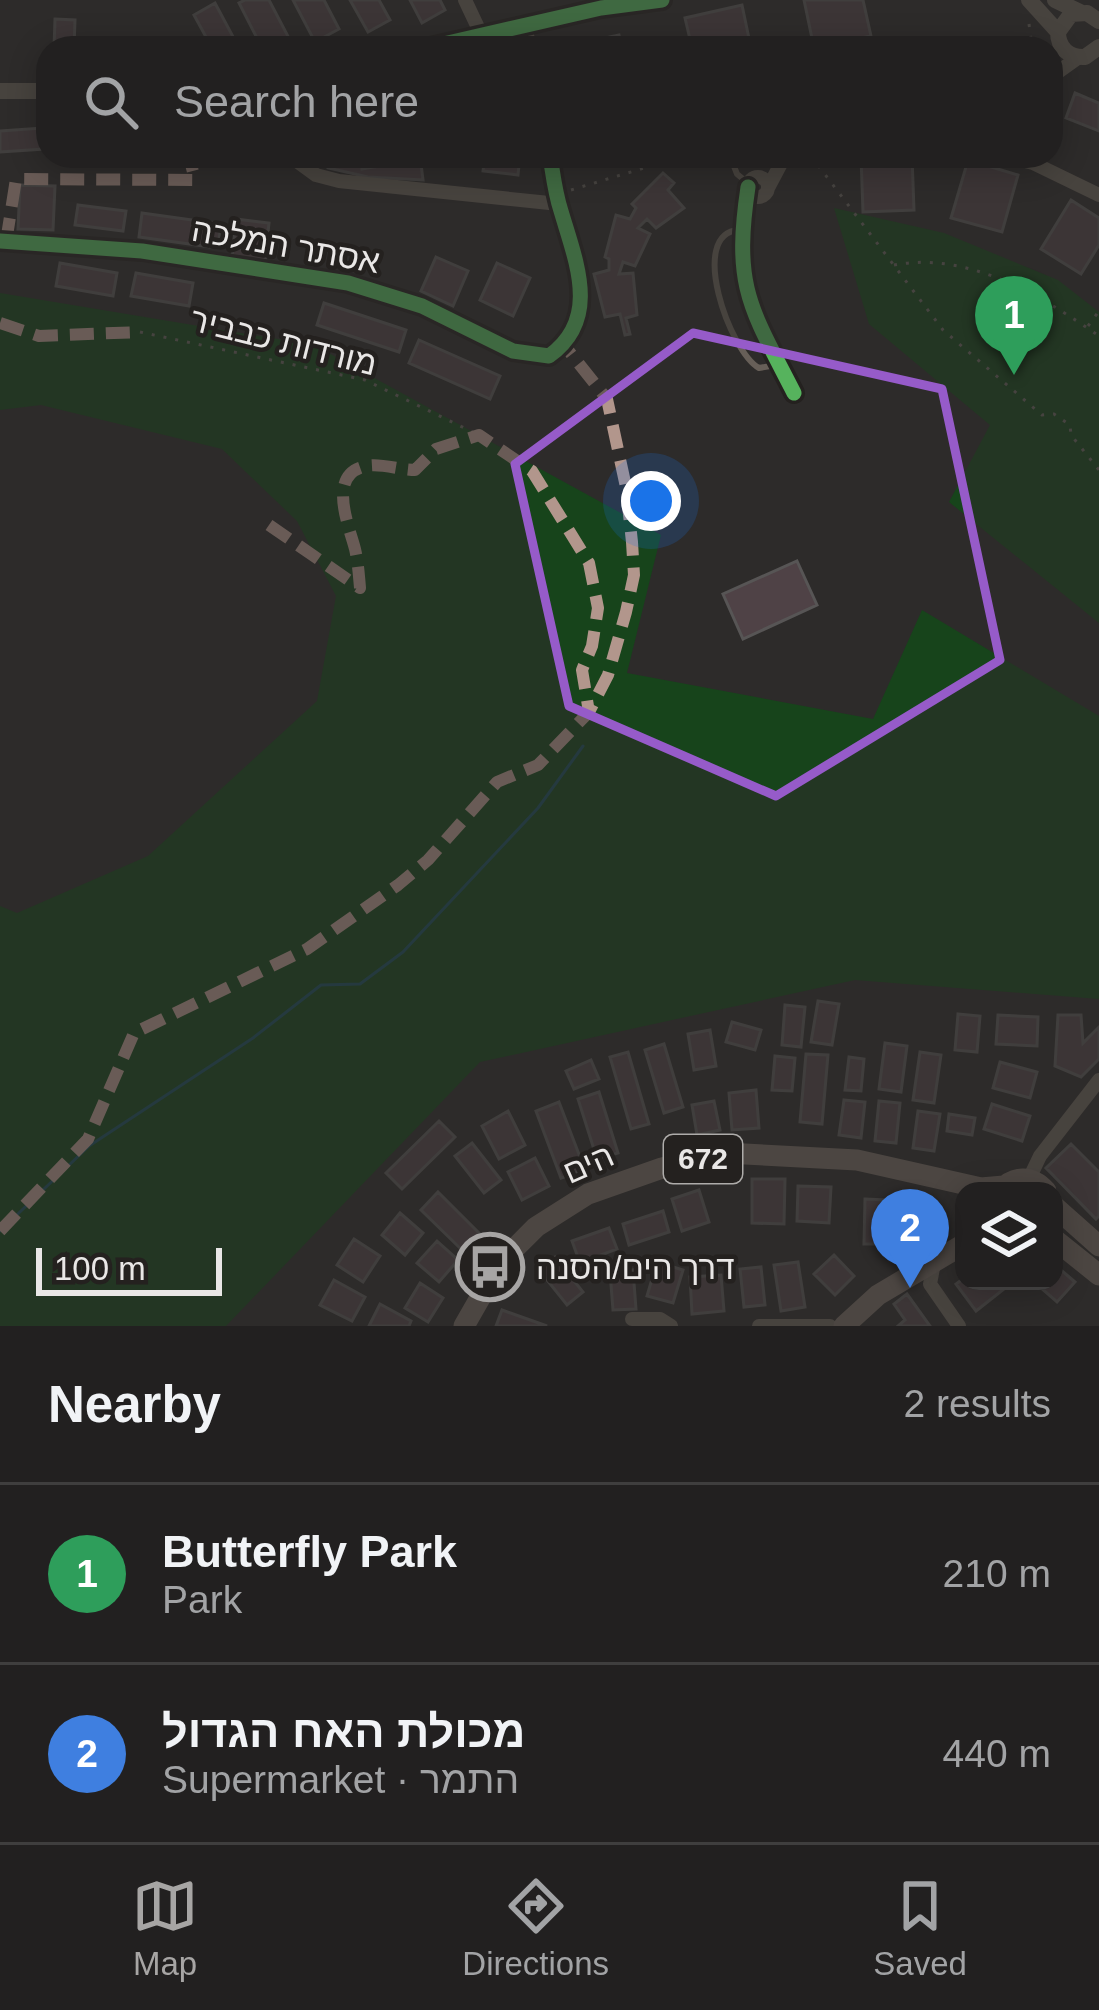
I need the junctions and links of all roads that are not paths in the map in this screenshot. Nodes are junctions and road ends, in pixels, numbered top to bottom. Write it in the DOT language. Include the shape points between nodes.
graph roads {
  1 [pos="465,0"];
  2 [pos="662,0"];
  3 [pos="1041,3"];
  4 [pos="609,4"];
  5 [pos="1080,12"];
  6 [pos="1099,22"];
  7 [pos="525,26"];
  8 [pos="482,36"];
  9 [pos="527,36"];
  10 [pos="1051,36"];
  11 [pos="1056,36"];
  12 [pos="1092,54"];
  13 [pos="1063,70"];
  14 [pos="0,91"];
  15 [pos="36,92"];
  16 [pos="306,168"];
  17 [pos="552,168"];
  18 [pos="735,168"];
  19 [pos="769,168"];
  20 [pos="778,168"];
  21 [pos="1048,168"];
  22 [pos="751,183"];
  23 [pos="766,192"];
  24 [pos="1099,195"];
  25 [pos="558,199"];
  26 [pos="744,227"];
  27 [pos="0,241"];
  28 [pos="779,364"];
  29 [pos="794,393"];
  30 [pos="1099,1080"];
  31 [pos="955,1182"];
  32 [pos="1038,1182"];
  33 [pos="1063,1213"];
  34 [pos="1063,1246"];
  35 [pos="1099,1246"];
  36 [pos="955,1249"];
  37 [pos="934,1262"];
  38 [pos="1099,1275"];
  39 [pos="632,1319"];
  40 [pos="464,1326"];
  41 [pos="671,1326"];
  42 [pos="759,1326"];
  43 [pos="830,1326"];
  44 [pos="844,1326"];
  45 [pos="959,1326"];
  1 -- 8 [label="street"];
  2 -- 4 [label="street"];
  3 -- 5 [label="street"];
  3 -- 10 [label="street"];
  4 -- 7 [label="street"];
  5 -- 6 [label="street"];
  5 -- 11 [label="street" via="1065,17"];
  7 -- 8 [label="street"];
  7 -- 9 [label="street"];
  12 -- 13 [label="street"];
  14 -- 15 [label="street"];
  16 -- 25 [label="street" via="340,181"];
  17 -- 25 [label="street, אסתר המלכה"];
  18 -- 22 [label="lane"];
  19 -- 22 [label="street"];
  20 -- 23 [label="street"];
  21 -- 24 [label="street"];
  22 -- 23 [label="street" via="766,180"];
  22 -- 26 [label="street"];
  23 -- 26 [label="street"];
  25 -- 27 [label="street, אסתר המלכה" via="583,296 574,331 549,356 514,351 422,306 348,284 142,251"];
  26 -- 28 [label="street" via="748,298"];
  26 -- 28 [label="lane" via="717,242 717,286 746,360 759,368"];
  28 -- 29 [label="street"];
  30 -- 32 [label="street" via="1040,1156"];
  31 -- 40 [label="main road, הים / 672" via="857,1160 726,1153 662,1168 588,1194 536,1227 500,1263"];
  33 -- 35 [label="main road"];
  34 -- 38 [label="main road"];
  36 -- 37 [label="main road"];
  37 -- 44 [label="main road" via="878,1294"];
  37 -- 45 [label="street" via="930,1284"];
  39 -- 41 [label="street"];
  42 -- 43 [label="street"];
}
